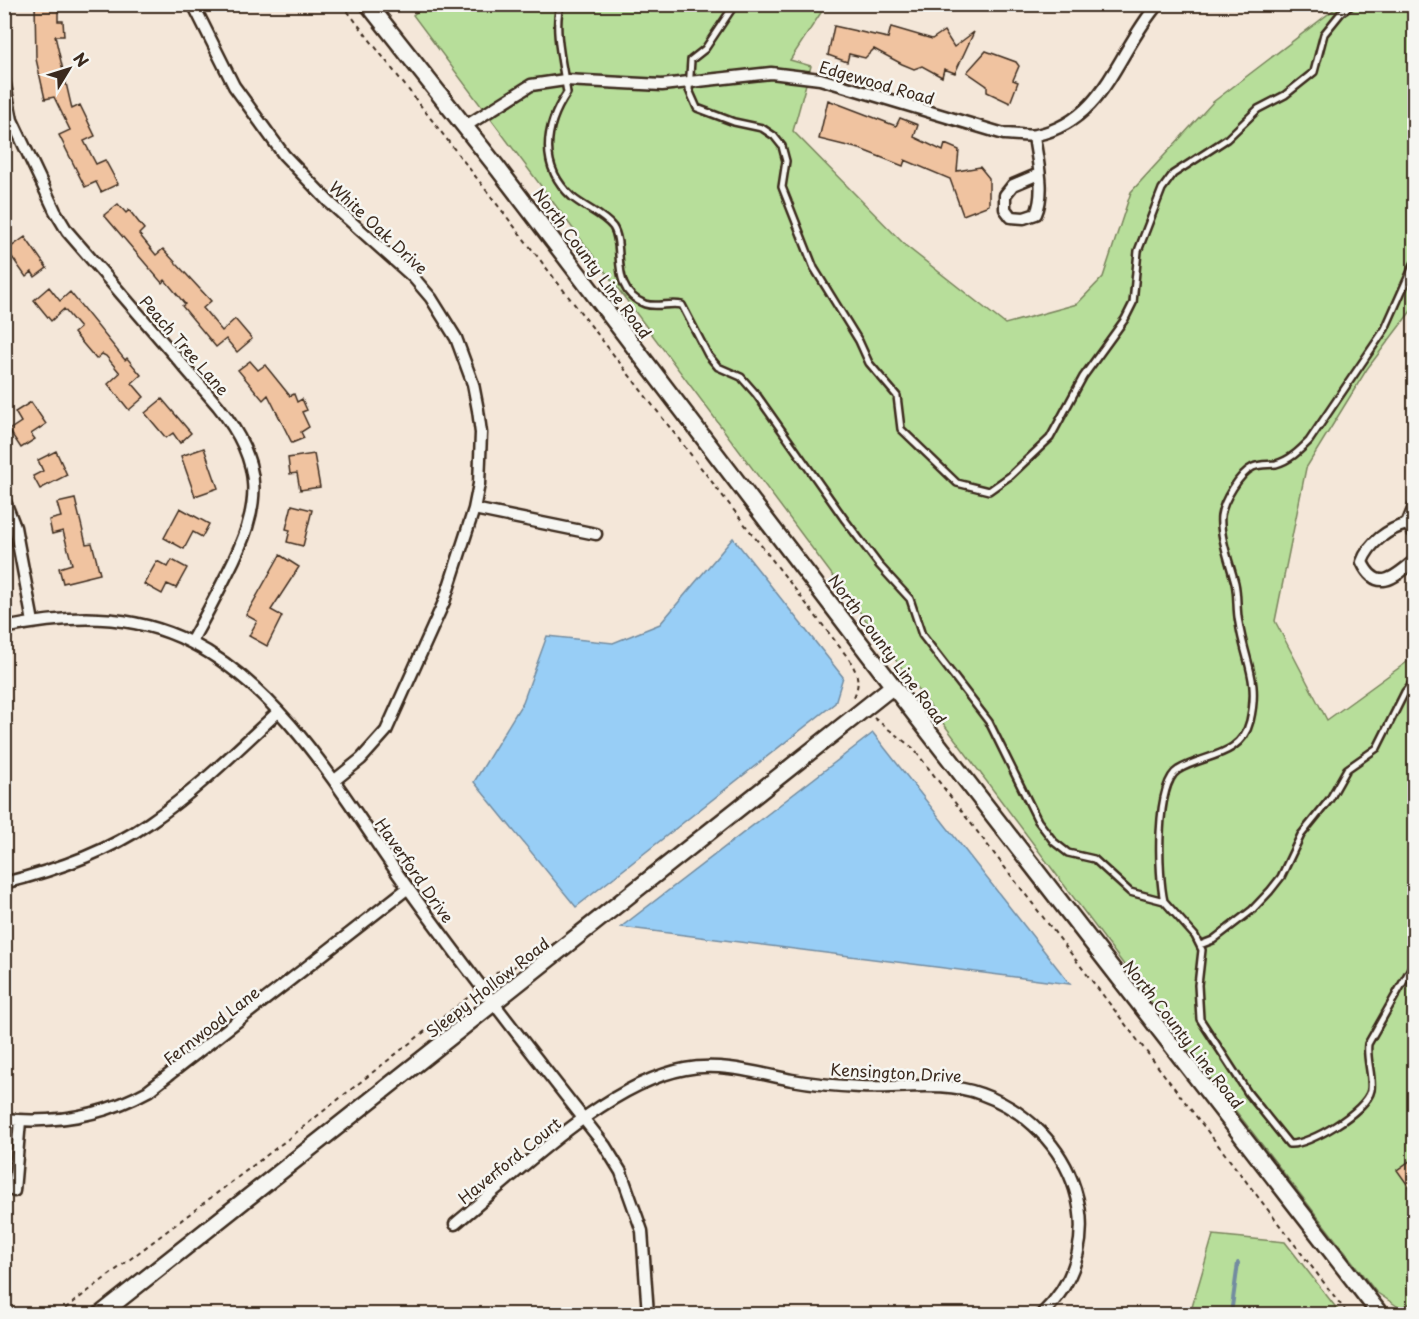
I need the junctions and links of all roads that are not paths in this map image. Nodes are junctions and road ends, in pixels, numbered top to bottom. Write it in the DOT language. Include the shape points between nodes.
graph roads {
  1 [pos="193,4"];
  2 [pos="368,4"];
  3 [pos="561,4"];
  4 [pos="735,4"];
  5 [pos="1158,4"];
  6 [pos="1353,4"];
  7 [pos="4,80"];
  8 [pos="565,80"];
  9 [pos="689,82"];
  10 [pos="464,127"];
  11 [pos="1034,136"];
  12 [pos="1038,174"];
  13 [pos="1414,264"];
  14 [pos="4,499"];
  15 [pos="1414,507"];
  16 [pos="474,509"];
  17 [pos="1407,524"];
  18 [pos="1414,533"];
  19 [pos="596,534"];
  20 [pos="1414,561"];
  21 [pos="33,622"];
  22 [pos="4,628"];
  23 [pos="191,642"];
  24 [pos="1414,681"];
  25 [pos="893,686"];
  26 [pos="278,712"];
  27 [pos="335,780"];
  28 [pos="4,883"];
  29 [pos="408,888"];
  30 [pos="1164,901"];
  31 [pos="1200,945"];
  32 [pos="1414,963"];
  33 [pos="494,1004"];
  34 [pos="583,1118"];
  35 [pos="4,1119"];
  36 [pos="20,1121"];
  37 [pos="14,1191"];
  38 [pos="454,1224"];
  39 [pos="101,1314"];
  40 [pos="648,1314"];
  41 [pos="1042,1314"];
  42 [pos="1380,1314"];
  1 -- 16 [label="street, White Oak Drive" via="234,86 284,155 329,202 414,278 445,318 465,361 478,410 481,458"];
  2 -- 10 [label="street, North County Line Road"];
  3 -- 8 [label="lane" via="558,18"];
  4 -- 9 [label="lane" via="705,49 691,60"];
  5 -- 11 [label="street, Edgewood Road" via="1101,95 1081,113"];
  6 -- 9 [label="lane" via="1324,34 1314,72 1258,109 1227,139 1173,174 1162,189 1138,251 1133,303 1125,320 1083,376 1050,438 989,491 957,483 901,429 897,396 869,363 814,268 782,187 786,160 782,146 762,128 697,108 688,90"];
  7 -- 23 [label="street, Peach Tree Lane" via="12,120 67,231 218,406 248,453 254,480 249,524"];
  8 -- 9 [label="street, Edgewood Road" via="662,85"];
  8 -- 10 [label="street, Edgewood Road" via="531,86"];
  8 -- 30 [label="lane" via="567,93 558,106 547,144 549,158 571,196 614,229 626,287 645,304 682,305 708,355 718,367 741,377 756,394 852,529 910,599 922,635 989,722 1038,821 1060,850 1094,859 1130,891"];
  9 -- 11 [label="street, Edgewood Road" via="771,74 820,80 1004,134"];
  10 -- 25 [label="street, North County Line Road"];
  11 -- 12 [label="street"];
  13 -- 30 [label="lane" via="1385,329 1309,441 1286,459 1252,467 1236,484 1221,516 1236,585 1239,623 1255,687 1252,709 1249,724 1231,748 1178,770 1169,778 1164,789 1159,850"];
  14 -- 21 [label="street" via="15,527"];
  15 -- 17 [label="street"];
  16 -- 19 [label="street"];
  16 -- 27 [label="street, White Oak Drive" via="444,602 392,721 372,748"];
  17 -- 18 [label="street"];
  17 -- 20 [label="street" via="1394,527 1366,549 1362,562 1367,573 1380,580 1393,579"];
  21 -- 22 [label="street, Haverford Drive"];
  21 -- 23 [label="street, Haverford Drive" via="111,619 141,624"];
  23 -- 26 [label="street, Haverford Drive" via="233,670"];
  24 -- 31 [label="lane" via="1377,748 1347,769 1330,799 1301,835 1270,891 1252,910 1213,940"];
  25 -- 33 [label="street, Sleepy Hollow Road"];
  25 -- 42 [label="street, North County Line Road"];
  26 -- 27 [label="street, Haverford Drive"];
  26 -- 28 [label="street" via="214,772 147,825 92,854"];
  27 -- 29 [label="street, Haverford Drive"];
  29 -- 33 [label="street, Haverford Drive"];
  29 -- 36 [label="street, Fernwood Lane" via="148,1091 86,1116"];
  30 -- 31 [label="lane"];
  31 -- 32 [label="lane" via="1200,1019 1248,1093 1289,1144 1334,1126 1369,1096 1368,1044"];
  33 -- 34 [label="street, Haverford Drive"];
  33 -- 39 [label="street, Sleepy Hollow Road"];
  34 -- 38 [label="street, Haverford Court"];
  34 -- 40 [label="street, Haverford Drive" via="610,1155 633,1200 642,1231"];
  34 -- 41 [label="street, Kensington Drive" via="632,1088 677,1071 703,1067 859,1087 936,1087 981,1093 1036,1128 1056,1149 1076,1190 1082,1213 1077,1258 1067,1283"];
  35 -- 36 [label="street, Fernwood Lane"];
  36 -- 37 [label="street"];
}
